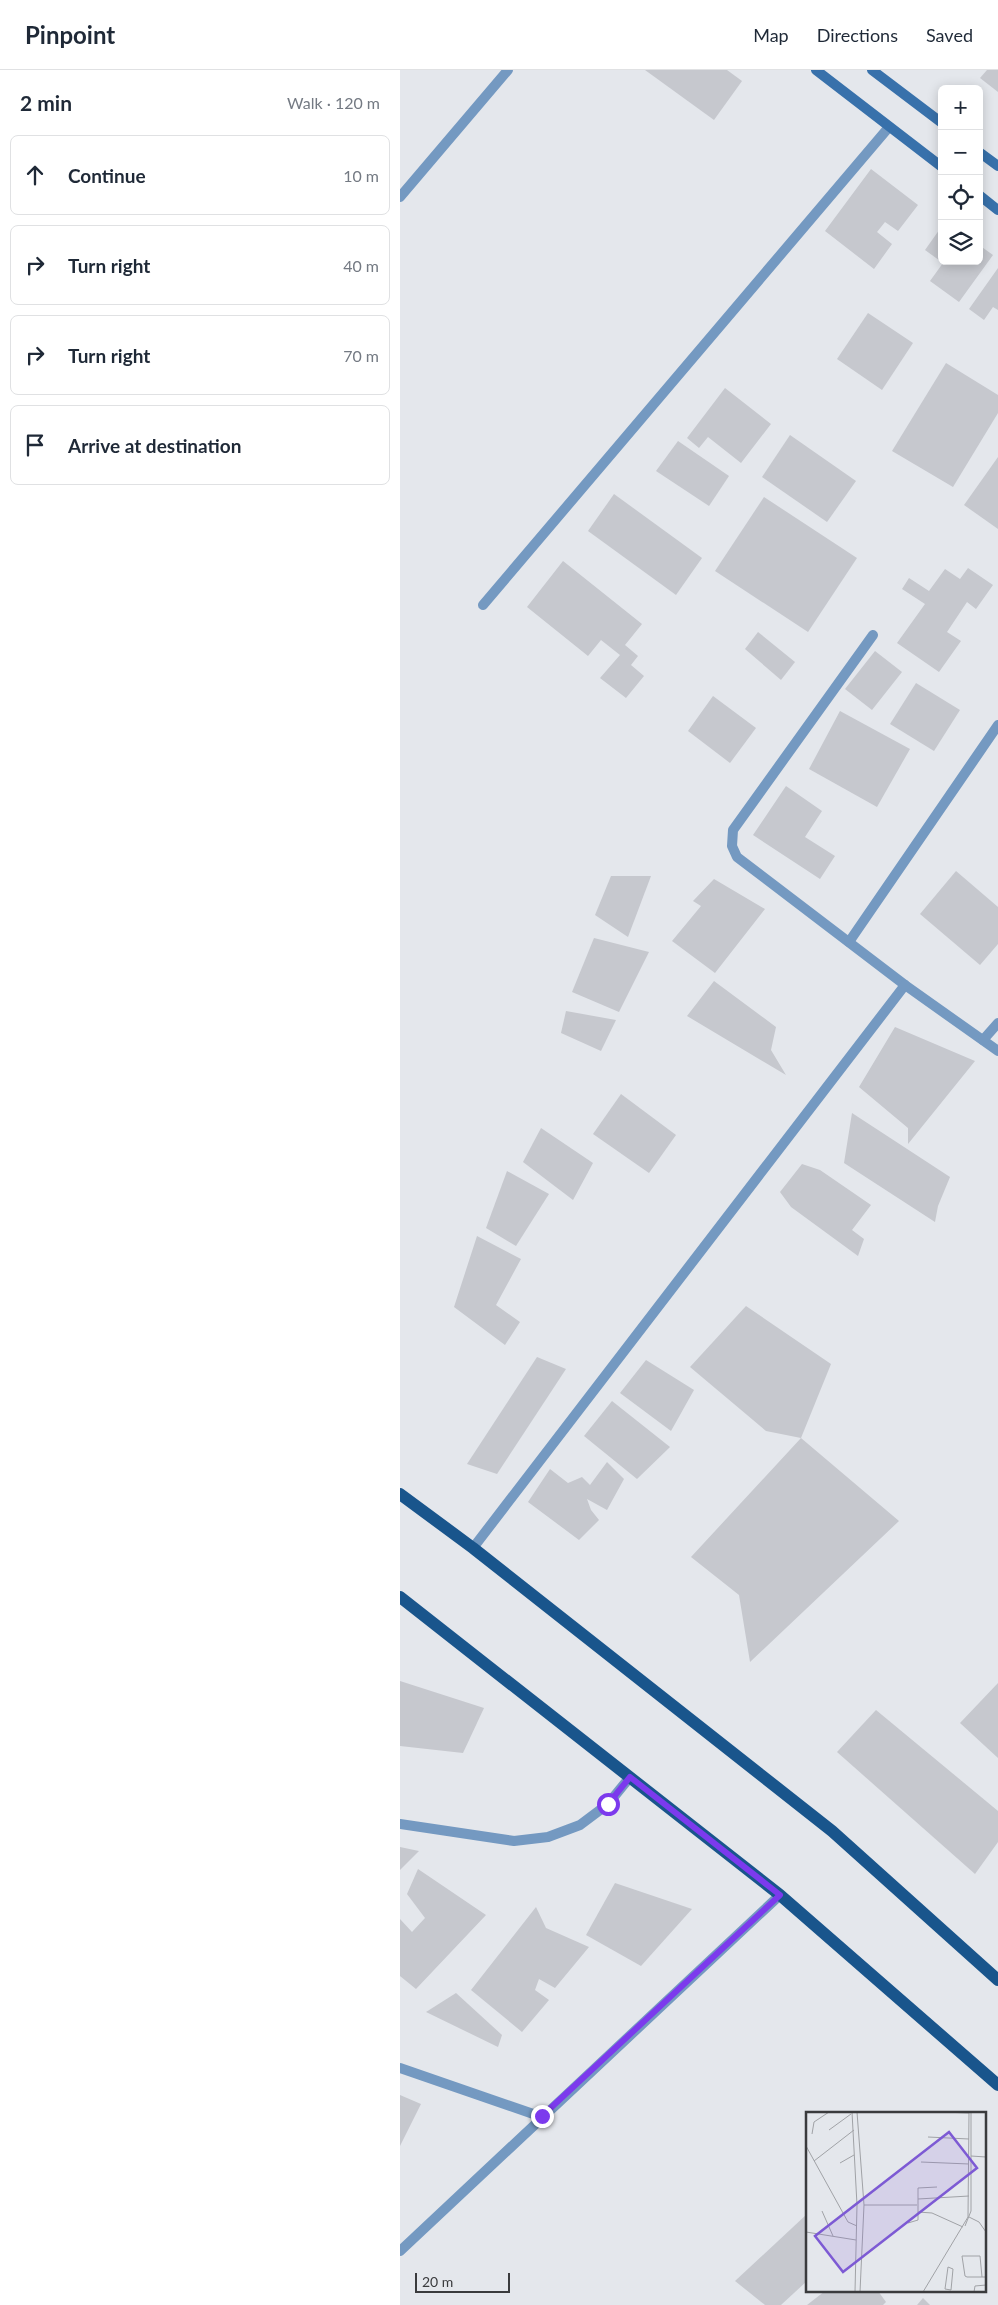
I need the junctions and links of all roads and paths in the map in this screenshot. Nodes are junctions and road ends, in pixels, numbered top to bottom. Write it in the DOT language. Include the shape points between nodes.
graph roads {
  1 [pos="508,70"];
  2 [pos="816,70"];
  3 [pos="872,70"];
  4 [pos="938,120"];
  5 [pos="889,127"];
  6 [pos="983,155"];
  7 [pos="938,164"];
  8 [pos="998,166"];
  9 [pos="400,196"];
  10 [pos="983,199"];
  11 [pos="998,210"];
  12 [pos="482,605"];
  13 [pos="873,635"];
  14 [pos="998,725"];
  15 [pos="849,942"];
  16 [pos="905,985"];
  17 [pos="998,1023"];
  18 [pos="983,1040"];
  19 [pos="998,1051"];
  20 [pos="400,1494"];
  21 [pos="473,1548"];
  22 [pos="400,1597"];
  23 [pos="630,1777"];
  24 [pos="400,1824"];
  25 [pos="780,1895"];
  26 [pos="998,1980"];
  27 [pos="400,2068"];
  28 [pos="998,2085"];
  29 [pos="542,2116"];
  30 [pos="400,2251"];
  1 -- 9 [label="street"];
  2 -- 5 [label="street"];
  3 -- 4 [label="street"];
  5 -- 7 [label="street"];
  5 -- 12 [label="street"];
  6 -- 8 [label="street"];
  10 -- 11 [label="street"];
  13 -- 15 [label="street" via="733,830 732,846 737,857"];
  14 -- 15 [label="street"];
  15 -- 16 [label="street"];
  16 -- 18 [label="street"];
  16 -- 21 [label="street"];
  17 -- 18 [label="street"];
  18 -- 19 [label="street"];
  20 -- 21 [label="main road"];
  21 -- 26 [label="main road" via="832,1831"];
  22 -- 23 [label="main road"];
  23 -- 24 [label="street" via="608,1804 580,1825 548,1838 514,1841"];
  23 -- 25 [label="main road"];
  25 -- 28 [label="main road"];
  25 -- 29 [label="street"];
  27 -- 29 [label="street"];
  29 -- 30 [label="street"];
}
